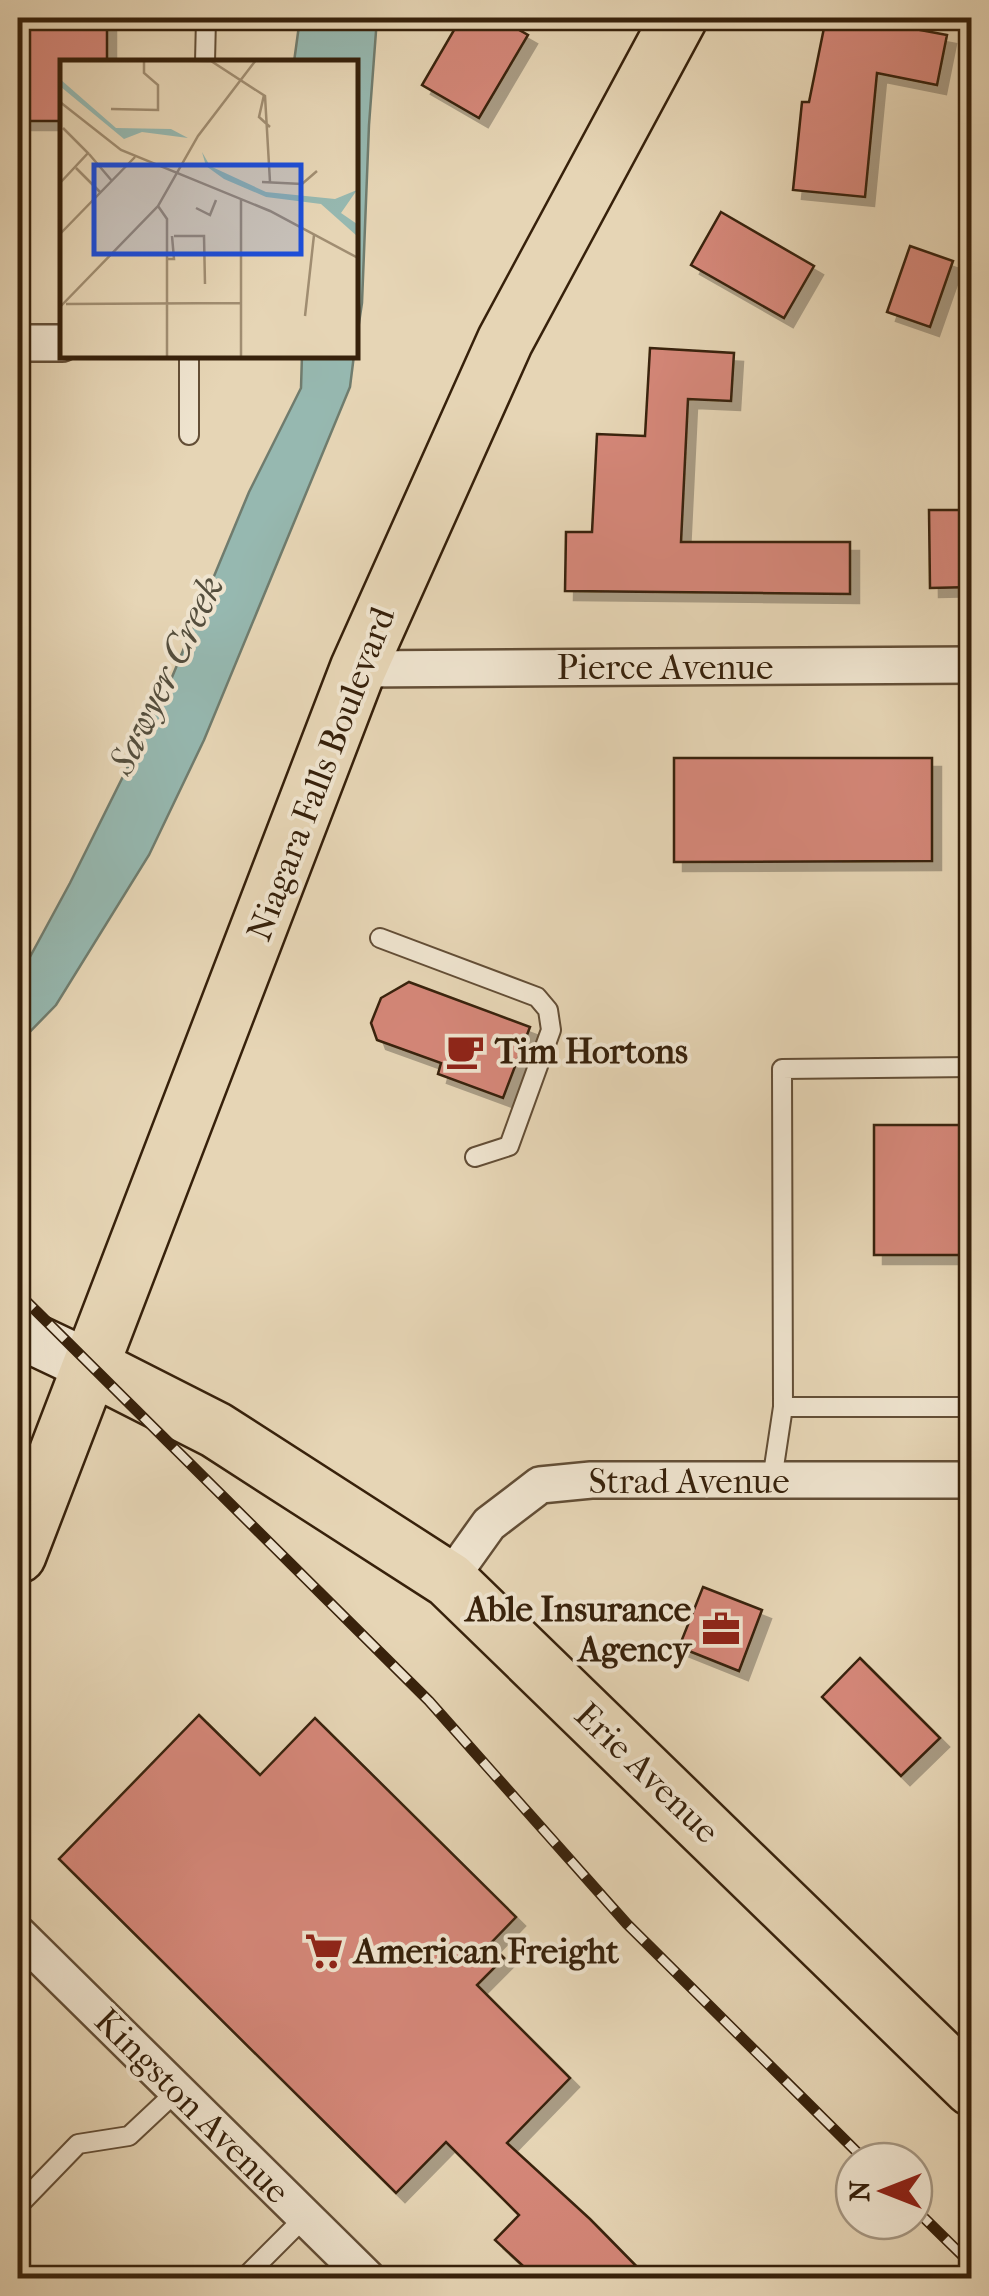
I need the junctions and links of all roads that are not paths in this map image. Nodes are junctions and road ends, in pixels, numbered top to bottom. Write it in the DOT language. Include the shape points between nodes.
graph roads {
  1 [pos="206,18"];
  2 [pos="679,18"];
  3 [pos="206,60"];
  4 [pos="18,343"];
  5 [pos="60,343"];
  6 [pos="189,358"];
  7 [pos="189,436"];
  8 [pos="972,665"];
  9 [pos="358,669"];
  10 [pos="380,938"];
  11 [pos="972,1067"];
  12 [pos="475,1157"];
  13 [pos="18,1332"];
  14 [pos="92,1367"];
  15 [pos="784,1407"];
  16 [pos="972,1407"];
  17 [pos="772,1480"];
  18 [pos="972,1480"];
  19 [pos="18,1555"];
  20 [pos="448,1580"];
  21 [pos="18,1934"];
  22 [pos="972,2088"];
  23 [pos="177,2091"];
  24 [pos="18,2206"];
  25 [pos="305,2217"];
  26 [pos="244,2278"];
  27 [pos="368,2278"];
  1 -- 3 [label="lane"];
  2 -- 9 [label="main road, Niagara Falls Boulevard" via="505,341"];
  4 -- 5 [label="street"];
  6 -- 7 [label="lane"];
  8 -- 9 [label="street, Pierce Avenue"];
  9 -- 14 [label="main road, Niagara Falls Boulevard"];
  10 -- 12 [label="lane" via="537,996 548,1010 551,1030 508,1146"];
  11 -- 15 [label="lane" via="782,1069"];
  13 -- 14 [label="main road"];
  14 -- 19 [label="main road, Niagara Falls Boulevard"];
  14 -- 20 [label="main road, Erie Avenue" via="216,1430"];
  15 -- 16 [label="lane"];
  15 -- 17 [label="lane"];
  17 -- 18 [label="street, Strad Avenue"];
  17 -- 20 [label="street, Strad Avenue" via="540,1484 489,1524"];
  20 -- 22 [label="main road, Erie Avenue"];
  21 -- 23 [label="street, Kingston Avenue"];
  23 -- 24 [label="lane" via="129,2136 78,2144"];
  23 -- 25 [label="street, Kingston Avenue"];
  25 -- 26 [label="lane"];
  25 -- 27 [label="street, Kingston Avenue"];
}
